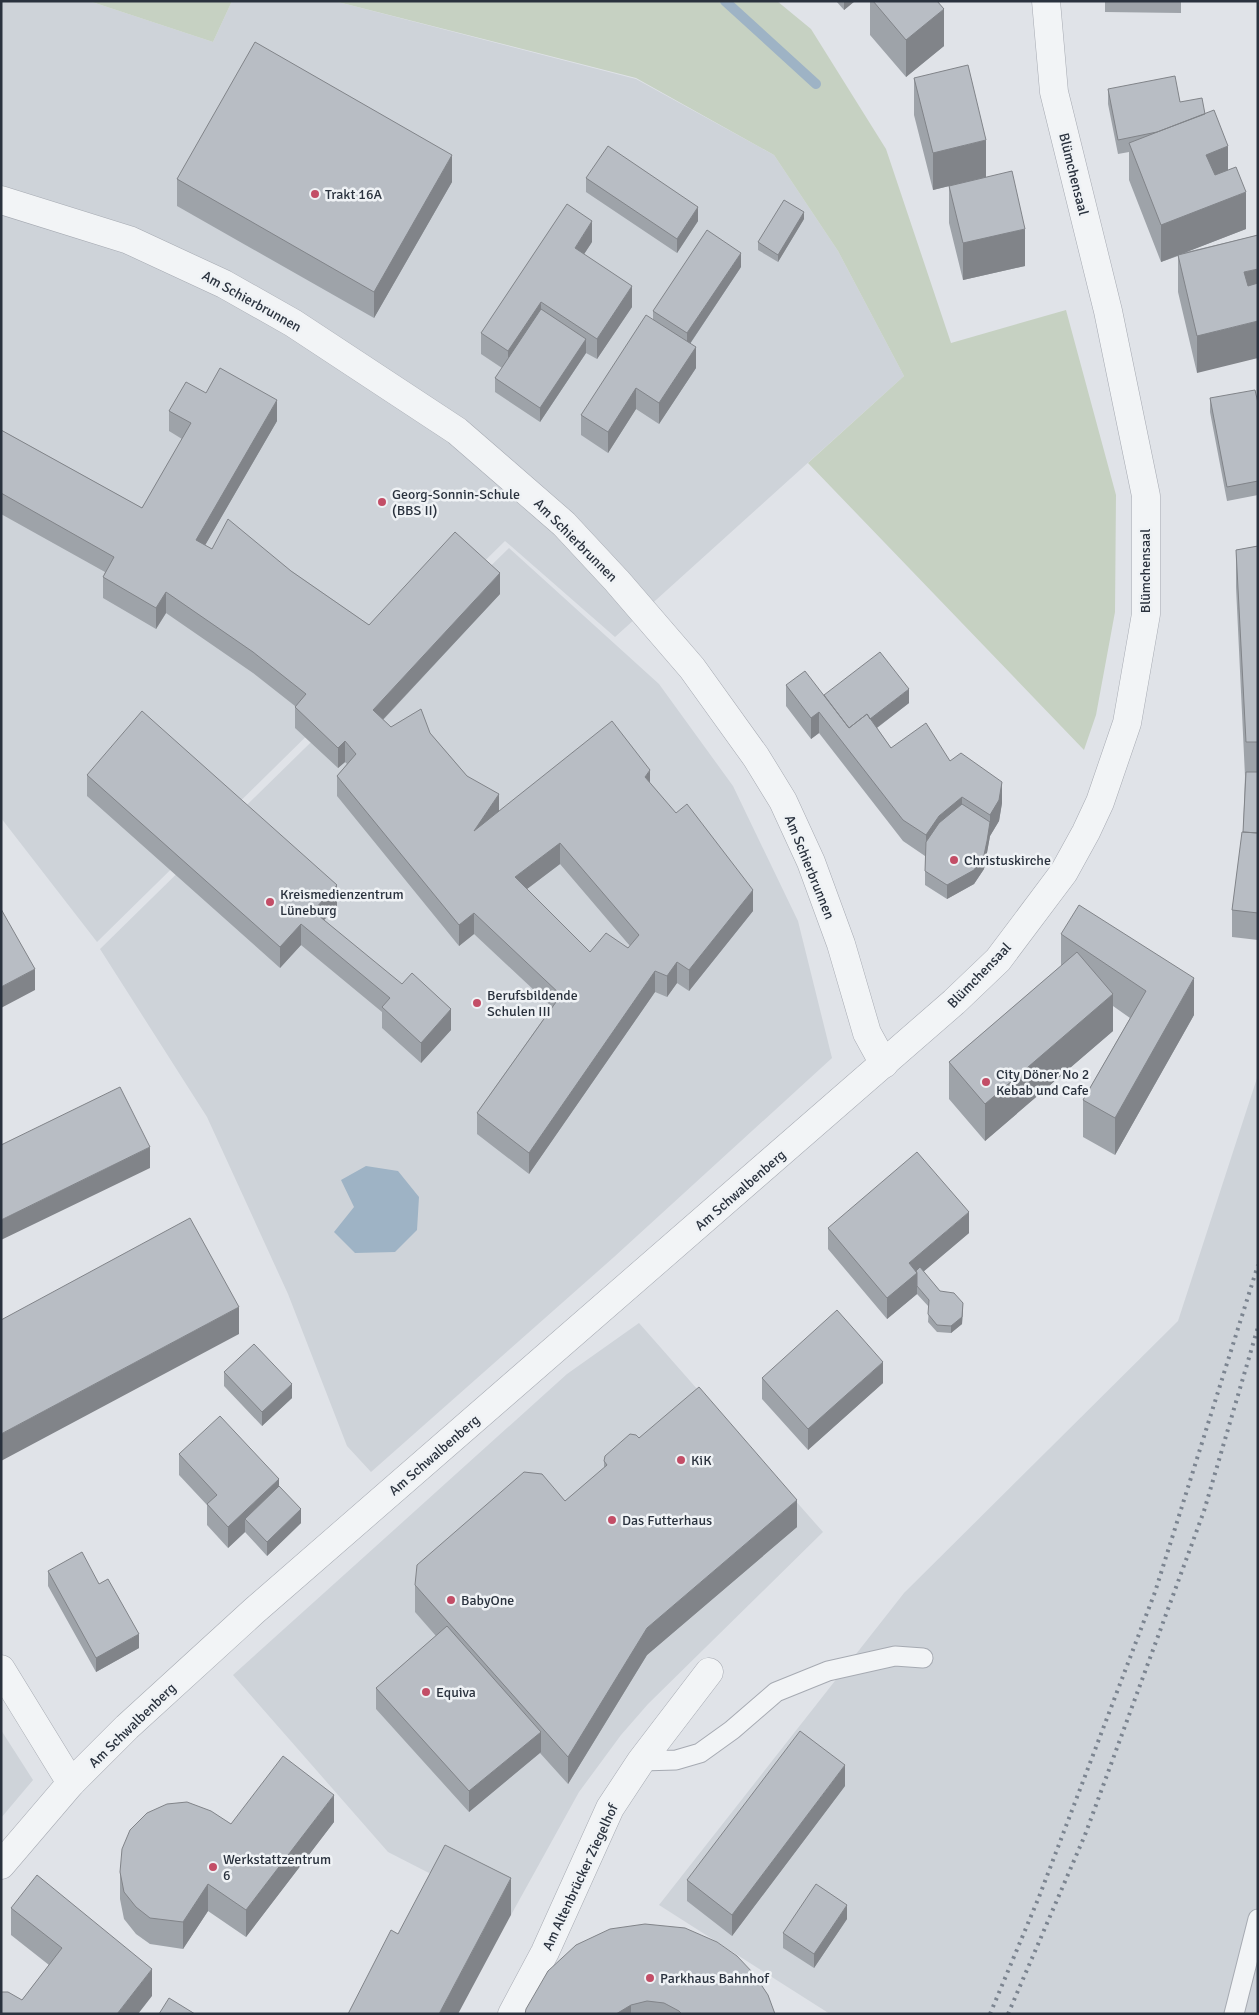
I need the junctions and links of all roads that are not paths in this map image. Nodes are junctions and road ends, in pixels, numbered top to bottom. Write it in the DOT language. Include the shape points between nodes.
graph roads {
  1 [pos="1046,1"];
  2 [pos="1,200"];
  3 [pos="884,1064"];
  4 [pos="923,1658"];
  5 [pos="1,1669"];
  6 [pos="709,1672"];
  7 [pos="642,1761"];
  8 [pos="71,1784"];
  9 [pos="1,1865"];
  10 [pos="1258,1919"];
  11 [pos="512,2014"];
  12 [pos="1234,2014"];
  1 -- 3 [label="street, Blümchensaal" via="1054,92 1108,311 1146,496 1146,614 1127,723 1100,802 1064,872 998,960"];
  2 -- 3 [label="street, Am Schierbrunnen" via="129,240 224,284 293,323 457,431 564,524 692,668 756,757 783,801 811,862 842,944 867,1033"];
  3 -- 8 [label="street, Am Schwalbenberg" via="254,1611"];
  4 -- 7 [label="lane" via="895,1656 828,1671 776,1692 700,1753 676,1760"];
  5 -- 8 [label="street"];
  6 -- 7 [label="street, Am Altenbrücker Ziegelhof"];
  7 -- 11 [label="street, Am Altenbrücker Ziegelhof" via="610,1808 545,1952"];
  8 -- 9 [label="street, Am Schwalbenberg"];
  10 -- 12 [label="lane"];
}
